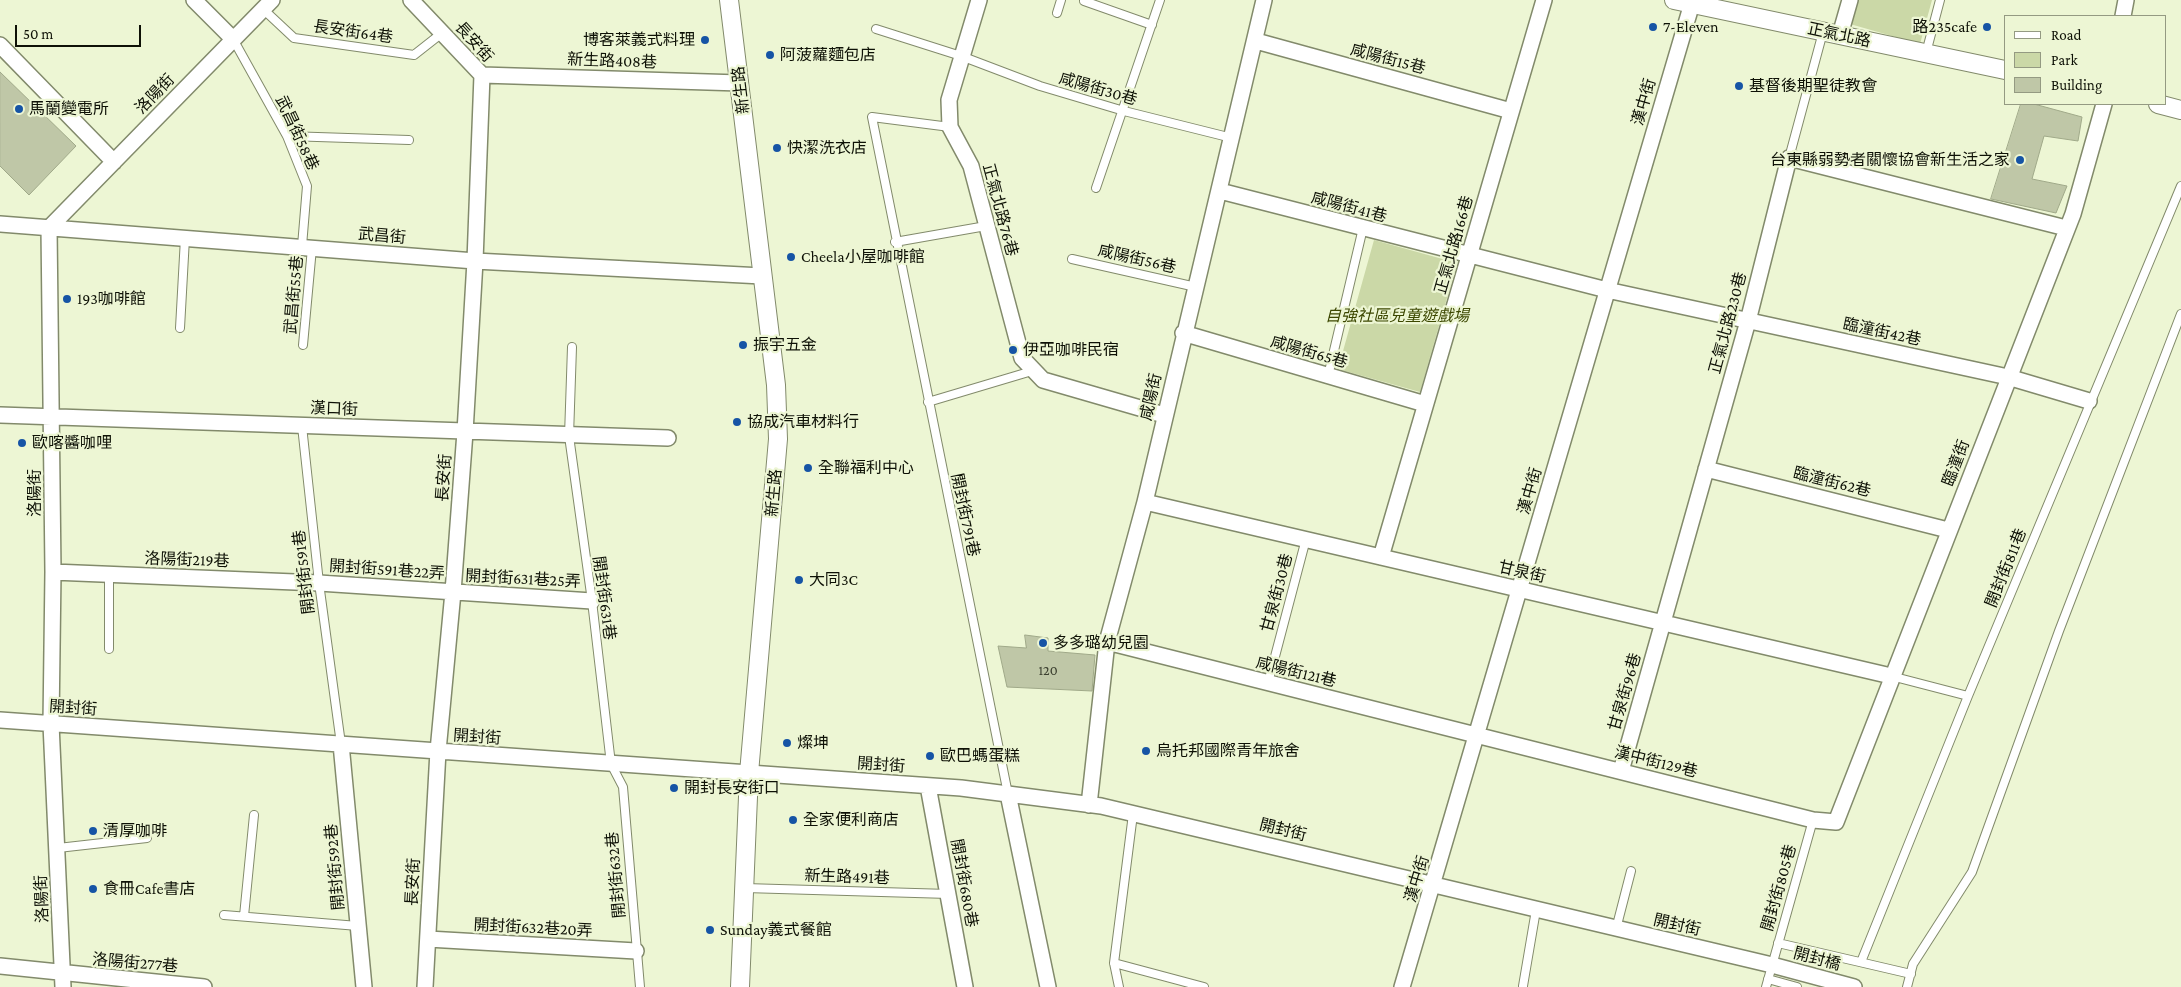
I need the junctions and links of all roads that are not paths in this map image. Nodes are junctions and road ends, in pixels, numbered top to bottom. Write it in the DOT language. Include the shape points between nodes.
graph roads {
  1 [pos="194,0"];
  2 [pos="410,0"];
  3 [pos="729,0"];
  4 [pos="979,0"];
  5 [pos="1061,0"];
  6 [pos="1160,0"];
  7 [pos="1264,0"];
  8 [pos="1544,0"];
  9 [pos="1674,0"];
  10 [pos="1850,0"];
  11 [pos="1940,0"];
  12 [pos="2126,0"];
  13 [pos="1084,2"];
  14 [pos="1692,2"];
  15 [pos="268,4"];
  16 [pos="1058,13"];
  17 [pos="2123,15"];
  18 [pos="1152,25"];
  19 [pos="876,29"];
  20 [pos="442,33"];
  21 [pos="1831,34"];
  22 [pos="233,40"];
  23 [pos="1256,41"];
  24 [pos="0,45"];
  25 [pos="1925,54"];
  26 [pos="961,56"];
  27 [pos="2004,70"];
  28 [pos="482,75"];
  29 [pos="740,83"];
  30 [pos="2104,105"];
  31 [pos="2162,105"];
  32 [pos="2181,110"];
  33 [pos="1511,111"];
  34 [pos="1124,112"];
  35 [pos="950,128"];
  36 [pos="287,136"];
  37 [pos="1232,138"];
  38 [pos="409,140"];
  39 [pos="1789,158"];
  40 [pos="114,162"];
  41 [pos="2181,186"];
  42 [pos="1096,188"];
  43 [pos="1220,191"];
  44 [pos="0,224"];
  45 [pos="986,226"];
  46 [pos="49,228"];
  47 [pos="1363,228"];
  48 [pos="2066,228"];
  49 [pos="185,238"];
  50 [pos="895,242"];
  51 [pos="307,247"];
  52 [pos="1469,256"];
  53 [pos="1072,259"];
  54 [pos="475,260"];
  55 [pos="762,276"];
  56 [pos="1196,287"];
  57 [pos="1607,290"];
  58 [pos="2181,314"];
  59 [pos="1748,321"];
  60 [pos="180,328"];
  61 [pos="1183,333"];
  62 [pos="303,344"];
  63 [pos="572,347"];
  64 [pos="1032,371"];
  65 [pos="1328,376"];
  66 [pos="2008,377"];
  67 [pos="928,402"];
  68 [pos="2089,402"];
  69 [pos="1426,404"];
  70 [pos="0,415"];
  71 [pos="1164,415"];
  72 [pos="52,417"];
  73 [pos="302,426"];
  74 [pos="465,432"];
  75 [pos="569,436"];
  76 [pos="668,438"];
  77 [pos="1706,469"];
  78 [pos="1145,502"];
  79 [pos="1948,530"];
  80 [pos="1306,540"];
  81 [pos="1381,557"];
  82 [pos="53,572"];
  83 [pos="109,575"];
  84 [pos="319,583"];
  85 [pos="1520,590"];
  86 [pos="453,592"];
  87 [pos="592,601"];
  88 [pos="1663,623"];
  89 [pos="1107,642"];
  90 [pos="109,649"];
  91 [pos="1891,676"];
  92 [pos="1268,683"];
  93 [pos="1968,696"];
  94 [pos="0,720"];
  95 [pos="51,724"];
  96 [pos="1477,736"];
  97 [pos="341,744"];
  98 [pos="438,751"];
  99 [pos="611,764"];
  100 [pos="1621,771"];
  101 [pos="749,774"];
  102 [pos="928,786"];
  103 [pos="1008,794"];
  104 [pos="1090,805"];
  105 [pos="1133,814"];
  106 [pos="254,816"];
  107 [pos="1819,821"];
  108 [pos="147,838"];
  109 [pos="58,848"];
  110 [pos="1631,871"];
  111 [pos="1433,886"];
  112 [pos="745,888"];
  113 [pos="949,894"];
  114 [pos="1536,910"];
  115 [pos="224,914"];
  116 [pos="244,916"];
  117 [pos="358,926"];
  118 [pos="1616,928"];
  119 [pos="428,939"];
  120 [pos="1778,943"];
  121 [pos="636,951"];
  122 [pos="1861,962"];
  123 [pos="1114,963"];
  124 [pos="0,966"];
  125 [pos="1911,974"];
  126 [pos="1768,977"];
  127 [pos="63,980"];
  128 [pos="1523,986"];
  129 [pos="204,987"];
  130 [pos="364,987"];
  131 [pos="425,987"];
  132 [pos="640,987"];
  133 [pos="740,987"];
  134 [pos="965,987"];
  135 [pos="1048,987"];
  136 [pos="1119,987"];
  137 [pos="1204,987"];
  138 [pos="1402,987"];
  139 [pos="1797,987"];
  140 [pos="1854,987"];
  141 [pos="1907,987"];
  1 -- 22 [label="street"];
  2 -- 20 [label="street, 長安街"];
  3 -- 29 [label="street, 新生路"];
  4 -- 26 [label="street, 正氣北路76巷"];
  5 -- 16 [label="lane"];
  6 -- 18 [label="lane"];
  7 -- 23 [label="street, 咸陽街"];
  8 -- 33 [label="street, 正氣北路166巷"];
  9 -- 14 [label="street, 正氣北路"];
  10 -- 21 [label="street"];
  11 -- 25 [label="lane"];
  12 -- 17 [label="street"];
  13 -- 18 [label="lane"];
  14 -- 21 [label="street, 正氣北路"];
  14 -- 57 [label="street, 漢中街"];
  15 -- 20 [label="lane, 長安街64巷" via="294,38 414,55"];
  15 -- 22 [label="street, 洛陽街"];
  18 -- 34 [label="lane"];
  19 -- 26 [label="lane, 咸陽街30巷"];
  20 -- 28 [label="street, 長安街"];
  21 -- 25 [label="street, 正氣北路"];
  21 -- 39 [label="lane, 正氣北路230巷"];
  22 -- 36 [label="lane, 武昌街58巷"];
  22 -- 40 [label="street, 洛陽街"];
  23 -- 33 [label="street, 咸陽街15巷"];
  23 -- 37 [label="street, 咸陽街"];
  24 -- 40 [label="street"];
  25 -- 27 [label="street, 正氣北路"];
  26 -- 34 [label="lane, 咸陽街30巷" via="1040,86"];
  26 -- 35 [label="street, 正氣北路76巷" via="949,100"];
  28 -- 29 [label="street, 新生路408巷"];
  28 -- 54 [label="street, 長安街"];
  29 -- 55 [label="street, 新生路"];
  30 -- 48 [label="street, 臨潼街" via="2073,214"];
  31 -- 32 [label="street"];
  33 -- 52 [label="street, 正氣北路166巷"];
  34 -- 37 [label="lane, 咸陽街30巷"];
  34 -- 42 [label="lane"];
  35 -- 45 [label="street, 正氣北路76巷" via="970,166"];
  35 -- 50 [label="lane, 開封街791巷" via="872,118"];
  36 -- 38 [label="lane"];
  36 -- 51 [label="lane, 武昌街58巷" via="307,186"];
  37 -- 43 [label="street, 咸陽街"];
  39 -- 48 [label="street"];
  39 -- 59 [label="street, 正氣北路230巷"];
  40 -- 46 [label="street, 洛陽街"];
  41 -- 68 [label="lane, 開封街811巷"];
  43 -- 47 [label="street, 咸陽街41巷"];
  43 -- 56 [label="street, 咸陽街"];
  44 -- 46 [label="street, 武昌街"];
  45 -- 50 [label="lane"];
  45 -- 64 [label="street, 正氣北路76巷" via="1017,345"];
  46 -- 49 [label="street, 武昌街"];
  46 -- 72 [label="street, 洛陽街"];
  47 -- 52 [label="street, 咸陽街41巷"];
  47 -- 65 [label="lane"];
  48 -- 66 [label="street, 臨潼街"];
  49 -- 51 [label="street, 武昌街"];
  49 -- 60 [label="lane"];
  50 -- 67 [label="lane, 開封街791巷"];
  51 -- 54 [label="street, 武昌街"];
  51 -- 62 [label="lane, 武昌街55巷"];
  52 -- 57 [label="street, 咸陽街41巷"];
  52 -- 69 [label="street, 正氣北路166巷"];
  53 -- 56 [label="lane, 咸陽街56巷"];
  54 -- 55 [label="street, 武昌街"];
  54 -- 74 [label="street, 長安街"];
  55 -- 101 [label="street, 新生路" via="776,385 778,440"];
  56 -- 61 [label="street, 咸陽街"];
  57 -- 59 [label="street, 臨潼街42巷"];
  57 -- 85 [label="street, 漢中街"];
  58 -- 125 [label="lane" via="2059,630 1972,872 1913,964"];
  59 -- 66 [label="street, 臨潼街42巷"];
  59 -- 77 [label="street, 正氣北路230巷"];
  61 -- 65 [label="street, 咸陽街65巷"];
  61 -- 71 [label="street, 咸陽街"];
  63 -- 75 [label="lane, 開封街631巷"];
  64 -- 67 [label="lane"];
  64 -- 71 [label="street" via="1043,380"];
  65 -- 69 [label="street, 咸陽街65巷"];
  66 -- 68 [label="street, 臨潼街42巷"];
  66 -- 79 [label="street, 臨潼街"];
  67 -- 103 [label="lane, 開封街791巷"];
  68 -- 93 [label="lane, 開封街811巷"];
  69 -- 81 [label="street, 正氣北路166巷"];
  70 -- 72 [label="street, 漢口街"];
  71 -- 78 [label="street, 咸陽街"];
  72 -- 73 [label="street, 漢口街"];
  72 -- 82 [label="street, 洛陽街"];
  73 -- 74 [label="street, 漢口街"];
  73 -- 84 [label="lane, 開封街591巷"];
  74 -- 75 [label="street, 漢口街"];
  74 -- 86 [label="street, 長安街"];
  75 -- 76 [label="street, 漢口街"];
  75 -- 87 [label="lane, 開封街631巷"];
  77 -- 79 [label="street, 臨潼街62巷"];
  77 -- 88 [label="street, 正氣北路230巷"];
  78 -- 80 [label="street, 甘泉街"];
  78 -- 89 [label="street, 咸陽街"];
  79 -- 91 [label="street, 臨潼街"];
  80 -- 81 [label="street, 甘泉街"];
  80 -- 92 [label="lane, 甘泉街30巷"];
  81 -- 85 [label="street, 甘泉街"];
  82 -- 83 [label="street, 洛陽街219巷"];
  82 -- 95 [label="street, 洛陽街"];
  83 -- 84 [label="street, 洛陽街219巷"];
  83 -- 90 [label="lane"];
  84 -- 86 [label="street, 開封街591巷22弄"];
  84 -- 97 [label="lane, 開封街591巷"];
  85 -- 88 [label="street, 甘泉街"];
  85 -- 96 [label="street, 漢中街"];
  86 -- 87 [label="street, 開封街631巷25弄"];
  86 -- 98 [label="street, 長安街"];
  87 -- 99 [label="lane, 開封街631巷"];
  88 -- 91 [label="street, 甘泉街"];
  88 -- 100 [label="street, 甘泉街96巷"];
  89 -- 92 [label="street, 咸陽街121巷"];
  89 -- 104 [label="street, 咸陽街"];
  91 -- 93 [label="lane"];
  91 -- 107 [label="street, 臨潼街" via="1836,822"];
  92 -- 96 [label="street, 咸陽街121巷"];
  93 -- 122 [label="lane, 開封街811巷"];
  94 -- 95 [label="street, 開封街"];
  95 -- 97 [label="street, 開封街"];
  95 -- 109 [label="street, 洛陽街"];
  96 -- 100 [label="street, 漢中街129巷"];
  96 -- 111 [label="street, 漢中街"];
  97 -- 98 [label="street, 開封街"];
  97 -- 117 [label="street, 開封街592巷"];
  98 -- 99 [label="street, 開封街"];
  98 -- 119 [label="street, 長安街"];
  99 -- 101 [label="street, 開封街"];
  99 -- 121 [label="lane, 開封街632巷" via="623,787"];
  100 -- 107 [label="street, 漢中街129巷"];
  101 -- 102 [label="street, 開封街"];
  101 -- 112 [label="street, 新生路"];
  102 -- 103 [label="street, 開封街"];
  102 -- 113 [label="street, 開封街680巷"];
  103 -- 104 [label="street, 開封街"];
  103 -- 135 [label="street"];
  104 -- 105 [label="street, 開封街"];
  105 -- 111 [label="street, 開封街"];
  105 -- 123 [label="lane"];
  106 -- 116 [label="lane"];
  107 -- 120 [label="lane, 開封街805巷"];
  108 -- 109 [label="lane"];
  109 -- 127 [label="street, 洛陽街"];
  110 -- 118 [label="lane"];
  111 -- 114 [label="street, 開封街"];
  111 -- 138 [label="street, 漢中街"];
  112 -- 113 [label="lane, 新生路491巷"];
  112 -- 133 [label="street, 新生路"];
  113 -- 134 [label="street, 開封街680巷"];
  114 -- 118 [label="street, 開封街"];
  114 -- 128 [label="lane"];
  115 -- 116 [label="lane"];
  116 -- 117 [label="lane"];
  117 -- 130 [label="street, 開封街592巷"];
  118 -- 126 [label="street, 開封街"];
  119 -- 121 [label="street, 開封街632巷20弄"];
  119 -- 131 [label="street, 長安街"];
  120 -- 122 [label="lane"];
  120 -- 126 [label="lane, 開封街805巷"];
  121 -- 132 [label="lane, 開封街632巷"];
  122 -- 125 [label="lane"];
  123 -- 136 [label="lane"];
  123 -- 137 [label="lane"];
  124 -- 127 [label="street, 洛陽街277巷"];
  125 -- 141 [label="lane"];
  126 -- 139 [label="lane"];
  126 -- 140 [label="street, 開封橋"];
  127 -- 129 [label="street, 洛陽街277巷"];
}
